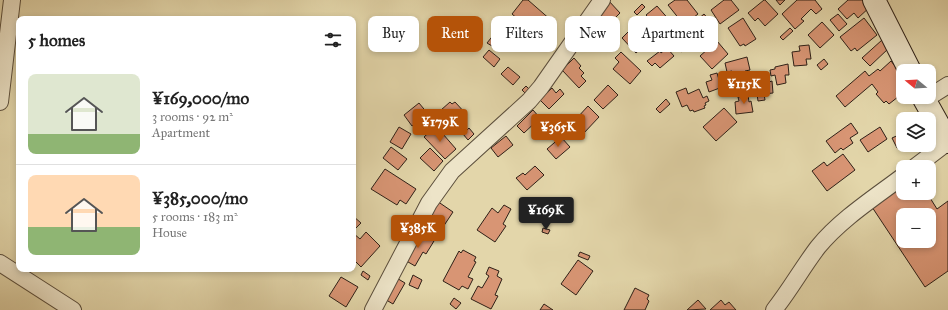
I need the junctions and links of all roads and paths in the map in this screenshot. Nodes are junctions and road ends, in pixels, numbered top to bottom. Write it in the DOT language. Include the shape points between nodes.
graph roads {
  1 [pos="12,0"];
  2 [pos="602,0"];
  3 [pos="874,0"];
  4 [pos="906,64"];
  5 [pos="948,85"];
  6 [pos="936,92"];
  7 [pos="0,102"];
  8 [pos="929,104"];
  9 [pos="948,142"];
  10 [pos="924,160"];
  11 [pos="896,181"];
  12 [pos="0,263"];
  13 [pos="376,309"];
  14 [pos="73,310"];
  15 [pos="774,310"];
  1 -- 7 [label="street"];
  2 -- 13 [label="street" via="529,101 452,171 429,204"];
  3 -- 4 [label="main road"];
  5 -- 6 [label="street"];
  8 -- 9 [label="main road"];
  9 -- 10 [label="street"];
  11 -- 15 [label="street" via="832,232 818,247"];
  12 -- 14 [label="street"];
}
